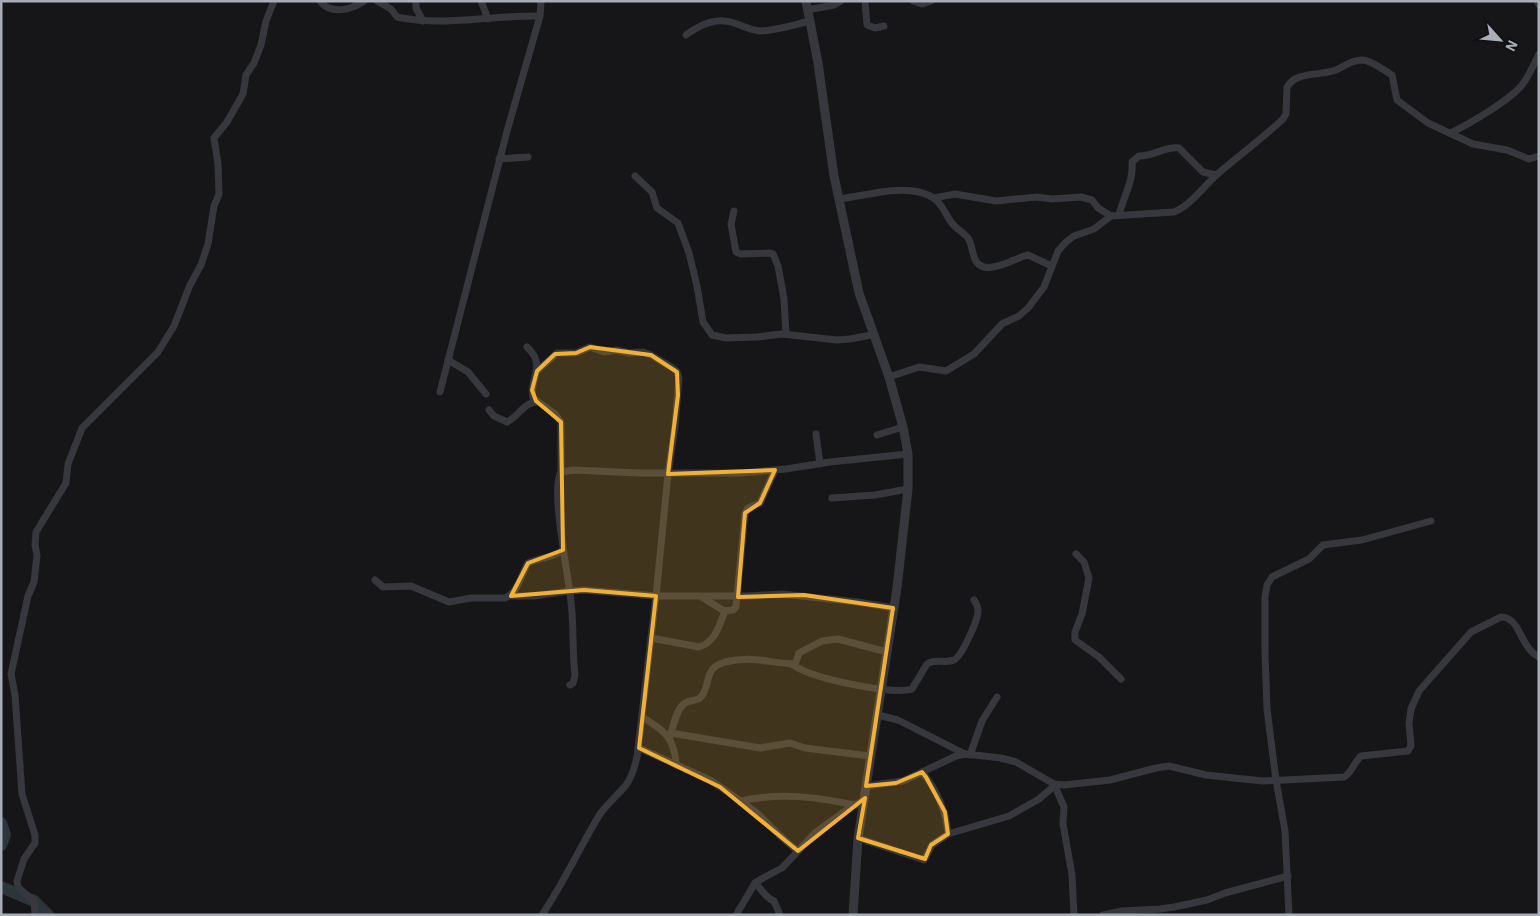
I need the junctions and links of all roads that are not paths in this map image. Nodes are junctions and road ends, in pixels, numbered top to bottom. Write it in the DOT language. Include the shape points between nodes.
graph roads {
  1 [pos="274,1"];
  2 [pos="320,1"];
  3 [pos="364,1"];
  4 [pos="377,1"];
  5 [pos="416,1"];
  6 [pos="481,1"];
  7 [pos="541,1"];
  8 [pos="841,1"];
  9 [pos="866,1"];
  10 [pos="913,1"];
  11 [pos="932,1"];
  12 [pos="1537,1"];
  13 [pos="1539,4"];
  14 [pos="807,6"];
  15 [pos="540,16"];
  16 [pos="488,19"];
  17 [pos="423,21"];
  18 [pos="810,21"];
  19 [pos="884,26"];
  20 [pos="686,35"];
  21 [pos="1539,54"];
  22 [pos="1450,133"];
  23 [pos="1539,156"];
  24 [pos="528,157"];
  25 [pos="500,159"];
  26 [pos="635,176"];
  27 [pos="1216,176"];
  28 [pos="934,198"];
  29 [pos="840,199"];
  30 [pos="734,211"];
  31 [pos="1119,215"];
  32 [pos="1111,216"];
  33 [pos="1052,266"];
  34 [pos="786,334"];
  35 [pos="872,335"];
  36 [pos="527,347"];
  37 [pos="448,360"];
  38 [pos="536,371"];
  39 [pos="889,377"];
  40 [pos="440,392"];
  41 [pos="486,394"];
  42 [pos="537,402"];
  43 [pos="489,410"];
  44 [pos="903,427"];
  45 [pos="816,434"];
  46 [pos="877,435"];
  47 [pos="908,454"];
  48 [pos="820,464"];
  49 [pos="775,470"];
  50 [pos="561,472"];
  51 [pos="668,474"];
  52 [pos="908,489"];
  53 [pos="832,498"];
  54 [pos="1430,521"];
  55 [pos="563,550"];
  56 [pos="1076,554"];
  57 [pos="375,580"];
  58 [pos="570,591"];
  59 [pos="510,596"];
  60 [pos="656,596"];
  61 [pos="738,596"];
  62 [pos="702,597"];
  63 [pos="974,600"];
  64 [pos="893,608"];
  65 [pos="726,611"];
  66 [pos="651,638"];
  67 [pos="887,652"];
  68 [pos="1539,656"];
  69 [pos="790,664"];
  70 [pos="1121,679"];
  71 [pos="570,685"];
  72 [pos="882,690"];
  73 [pos="997,697"];
  74 [pos="878,715"];
  75 [pos="642,717"];
  76 [pos="670,735"];
  77 [pos="639,748"];
  78 [pos="968,755"];
  79 [pos="870,756"];
  80 [pos="676,765"];
  81 [pos="922,772"];
  82 [pos="1276,780"];
  83 [pos="1054,785"];
  84 [pos="866,786"];
  85 [pos="864,800"];
  86 [pos="740,801"];
  87 [pos="855,805"];
  88 [pos="948,834"];
  89 [pos="858,838"];
  90 [pos="798,851"];
  91 [pos="1288,876"];
  92 [pos="755,884"];
  93 [pos="35,915"];
  94 [pos="542,915"];
  95 [pos="736,915"];
  96 [pos="780,915"];
  97 [pos="853,915"];
  98 [pos="1074,915"];
  99 [pos="1103,915"];
  100 [pos="1289,915"];
  1 -- 93 [label="street" via="261,45 246,75 243,94 214,138 218,194 208,244 183,305 158,352 79,432 68,464 66,483 36,532 34,582 11,674 22,794 35,835 35,843 24,859 17,881 18,887 34,901"];
  2 -- 3 [label="street" via="335,10 350,8"];
  4 -- 17 [label="street" via="397,17"];
  5 -- 17 [label="street"];
  6 -- 16 [label="street"];
  7 -- 15 [label="street"];
  8 -- 14 [label="street" via="834,5"];
  9 -- 19 [label="street" via="867,25 875,28"];
  10 -- 11 [label="street" via="922,4"];
  12 -- 13 [label="street"];
  14 -- 18 [label="street"];
  15 -- 16 [label="street"];
  15 -- 25 [label="street"];
  16 -- 17 [label="street"];
  18 -- 20 [label="street" via="761,31 721,20 699,25"];
  18 -- 29 [label="street"];
  21 -- 22 [label="street" via="1517,90"];
  22 -- 23 [label="street" via="1473,144 1507,150 1529,159"];
  22 -- 27 [label="street" via="1428,124 1397,100 1391,74 1368,61 1351,62 1337,70 1290,82 1283,119"];
  24 -- 25 [label="street"];
  25 -- 37 [label="street"];
  26 -- 34 [label="street" via="652,192 658,208 673,218 682,231 703,322 712,335 726,338"];
  27 -- 31 [label="street" via="1179,210"];
  27 -- 31 [label="street" via="1203,172 1179,148 1139,156 1132,162 1132,180"];
  28 -- 29 [label="street" via="907,190"];
  28 -- 32 [label="street" via="955,194 996,201 1081,197 1092,200"];
  28 -- 33 [label="street" via="968,238 981,266 999,265 1028,255"];
  29 -- 35 [label="street" via="859,294"];
  30 -- 34 [label="street" via="731,224 736,252 772,254 777,261"];
  31 -- 32 [label="street"];
  32 -- 33 [label="street" via="1098,227 1066,242"];
  33 -- 39 [label="street" via="1044,287 1028,308 1002,324 966,360 946,371 920,367"];
  34 -- 35 [label="street" via="837,340"];
  35 -- 39 [label="street"];
  36 -- 38 [label="street" via="535,357"];
  37 -- 40 [label="street"];
  37 -- 41 [label="street" via="468,372"];
  38 -- 42 [label="street" via="532,390"];
  38 -- 51 [label="street" via="557,352 576,353 590,347 604,352 643,352 668,363 678,378"];
  39 -- 44 [label="street"];
  42 -- 43 [label="street" via="507,422"];
  42 -- 50 [label="street" via="555,414 560,422"];
  44 -- 46 [label="street"];
  44 -- 47 [label="street"];
  45 -- 48 [label="street"];
  47 -- 48 [label="street"];
  47 -- 52 [label="street"];
  48 -- 49 [label="street"];
  49 -- 51 [label="street"];
  49 -- 61 [label="street" via="760,503 745,512"];
  50 -- 51 [label="street"];
  50 -- 55 [label="street" via="558,481"];
  51 -- 60 [label="street"];
  52 -- 53 [label="street"];
  52 -- 64 [label="street"];
  54 -- 82 [label="street" via="1362,540 1323,545 1309,559 1268,582 1265,591 1267,708"];
  55 -- 58 [label="street"];
  55 -- 59 [label="street" via="528,564"];
  56 -- 70 [label="street" via="1084,562 1089,578 1075,640 1099,657"];
  57 -- 59 [label="street" via="383,587 411,586 449,602"];
  58 -- 59 [label="street"];
  58 -- 60 [label="street"];
  58 -- 71 [label="street" via="575,675"];
  60 -- 62 [label="street"];
  60 -- 66 [label="street"];
  61 -- 62 [label="street"];
  61 -- 64 [label="street" via="782,594"];
  61 -- 65 [label="street" via="734,609"];
  62 -- 65 [label="street"];
  63 -- 72 [label="street" via="978,606 977,616 958,657 952,661 927,664 912,689"];
  64 -- 67 [label="street"];
  65 -- 66 [label="street" via="713,638 703,646"];
  66 -- 75 [label="street"];
  67 -- 69 [label="street" via="838,639 828,640 799,653 796,662"];
  67 -- 72 [label="street"];
  68 -- 82 [label="street" via="1527,647 1513,621 1501,617 1470,632 1419,691 1409,723 1411,746 1408,751 1361,756 1344,777"];
  69 -- 72 [label="street" via="810,674"];
  69 -- 76 [label="street" via="751,658 718,664 711,670 700,697 687,701 680,709"];
  72 -- 74 [label="street"];
  73 -- 78 [label="street" via="982,721"];
  74 -- 78 [label="street" via="898,720"];
  74 -- 79 [label="street"];
  75 -- 76 [label="street"];
  75 -- 77 [label="street"];
  76 -- 79 [label="street" via="755,748 790,743 805,748"];
  76 -- 80 [label="street"];
  77 -- 80 [label="street"];
  77 -- 94 [label="street" via="635,767 626,784 601,813"];
  78 -- 81 [label="street" via="956,756"];
  78 -- 83 [label="street" via="1016,762"];
  79 -- 84 [label="street"];
  80 -- 86 [label="street" via="710,780"];
  81 -- 84 [label="street" via="896,783"];
  81 -- 88 [label="street" via="945,812"];
  82 -- 83 [label="street" via="1206,775 1169,766 1110,780"];
  82 -- 91 [label="street" via="1285,831"];
  83 -- 88 [label="street" via="1039,800 1008,816"];
  83 -- 98 [label="street" via="1064,807 1063,824 1072,876"];
  84 -- 85 [label="street"];
  85 -- 87 [label="street"];
  85 -- 89 [label="street"];
  86 -- 87 [label="street" via="765,796 805,796"];
  86 -- 90 [label="street"];
  87 -- 90 [label="street" via="816,832"];
  88 -- 89 [label="street" via="932,845 922,860"];
  89 -- 97 [label="street"];
  90 -- 92 [label="street" via="782,868"];
  91 -- 99 [label="street" via="1160,910"];
  91 -- 100 [label="street"];
  92 -- 95 [label="street"];
  92 -- 96 [label="street" via="774,902"];
}
